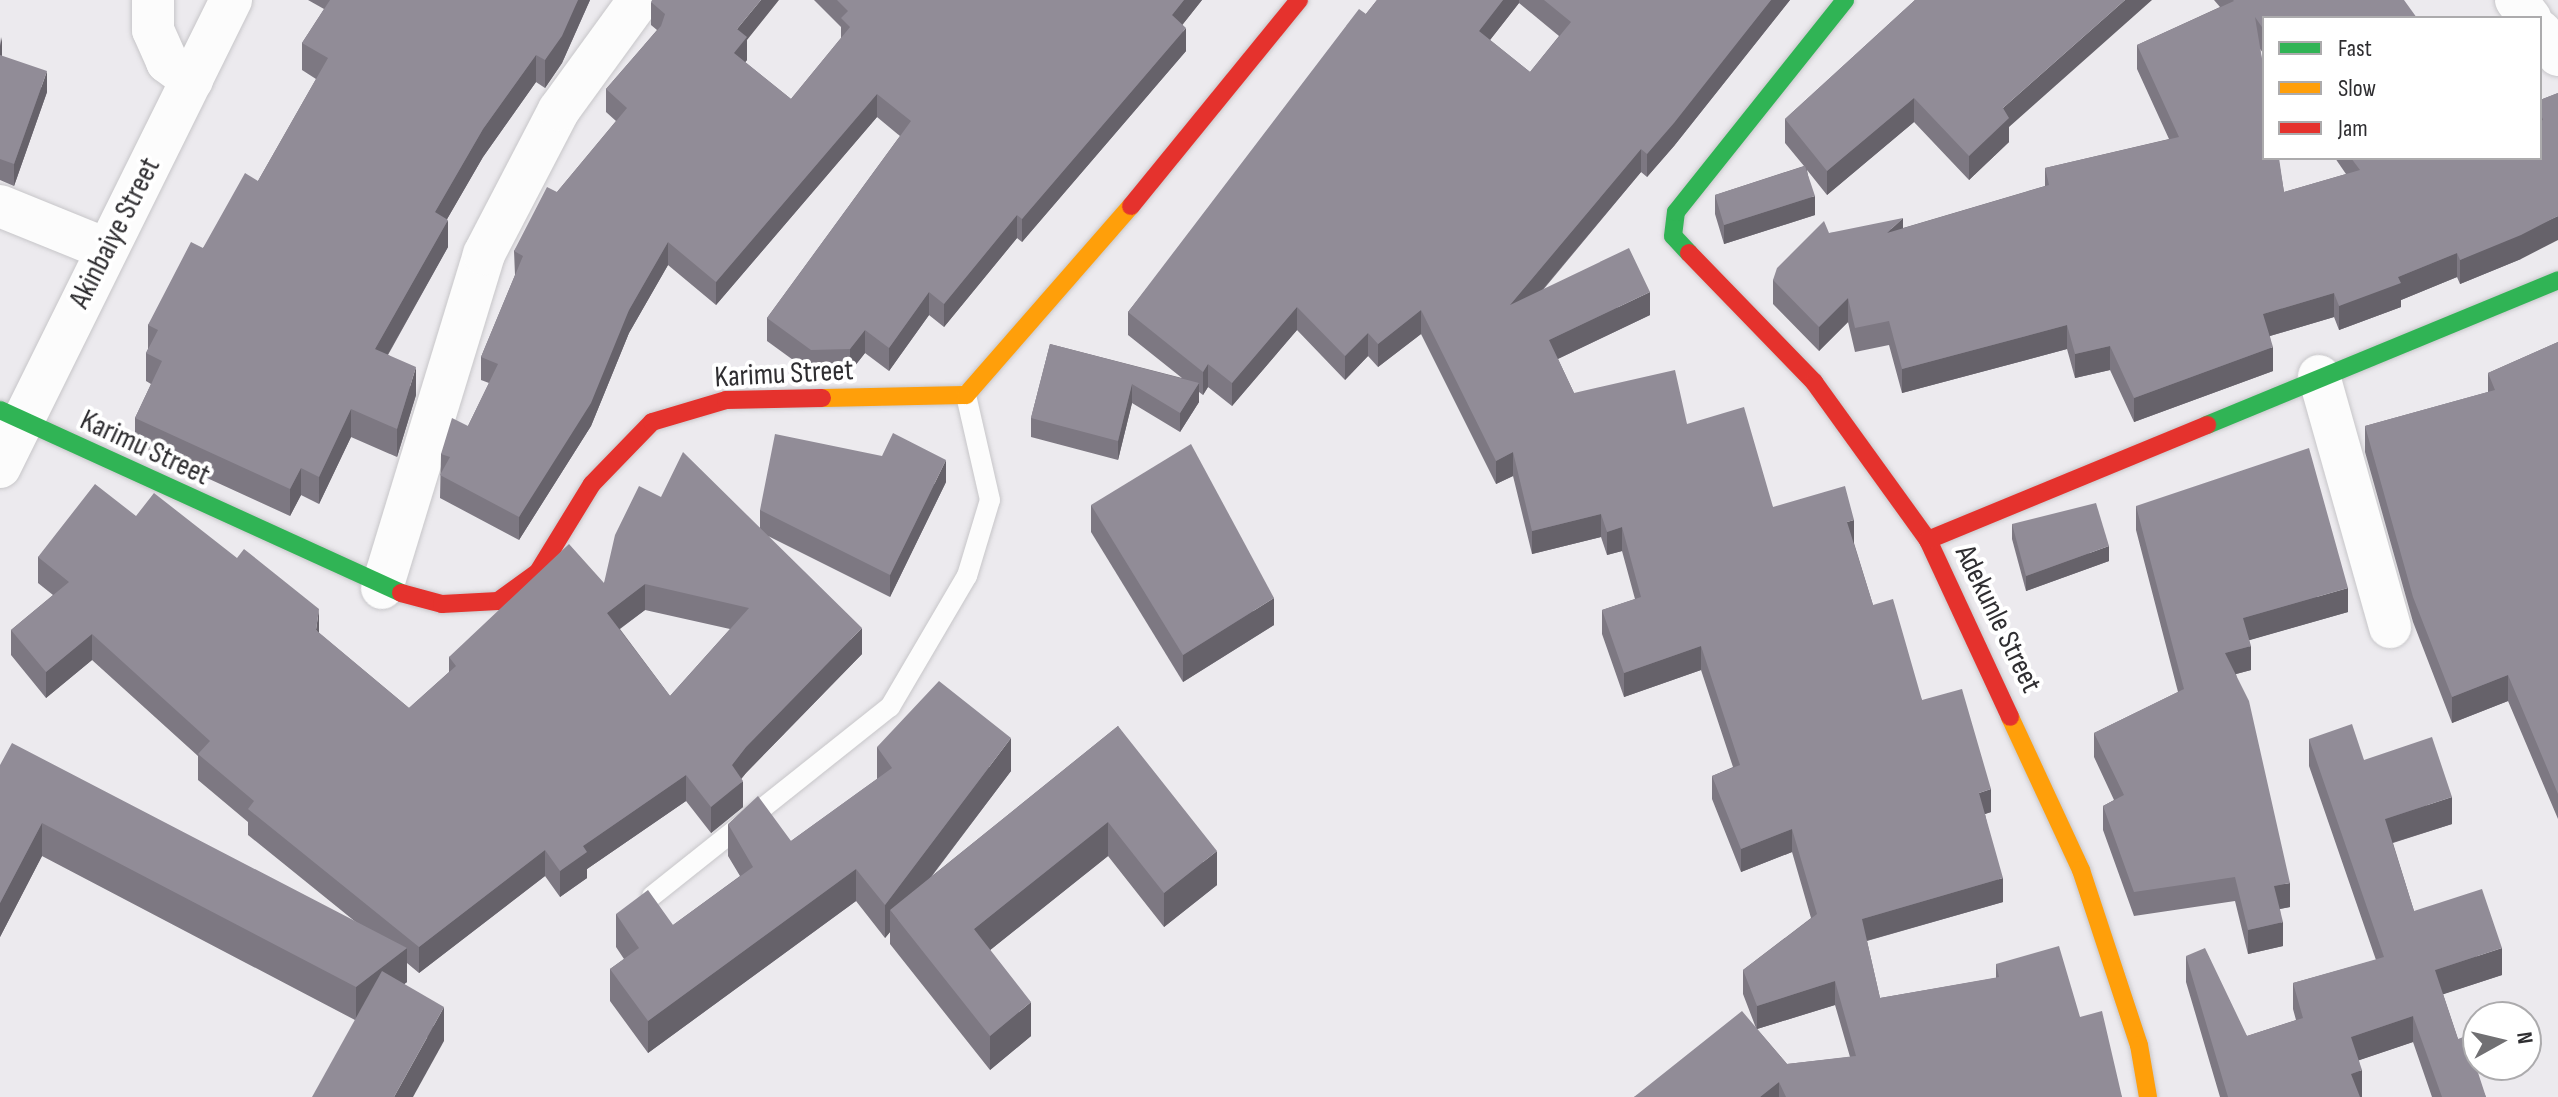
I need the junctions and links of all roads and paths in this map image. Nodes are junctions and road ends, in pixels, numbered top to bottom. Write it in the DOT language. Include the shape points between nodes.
graph roads {
  1 [pos="153,0"];
  2 [pos="231,0"];
  3 [pos="639,0"];
  4 [pos="1299,0"];
  5 [pos="1845,0"];
  6 [pos="2516,0"];
  7 [pos="2528,16"];
  8 [pos="2542,34"];
  9 [pos="2558,55"];
  10 [pos="192,80"];
  11 [pos="0,206"];
  12 [pos="106,249"];
  13 [pos="2558,280"];
  14 [pos="2319,376"];
  15 [pos="966,395"];
  16 [pos="11,416"];
  17 [pos="0,467"];
  18 [pos="1928,540"];
  19 [pos="382,588"];
  20 [pos="2390,627"];
  21 [pos="652,896"];
  22 [pos="2148,1097"];
  1 -- 10 [label="street" via="153,30 167,62"];
  2 -- 10 [label="street, Akinbaiye Street"];
  3 -- 19 [label="street" via="559,110 484,254"];
  4 -- 15 [label="street" via="1031,329"];
  5 -- 18 [label="street, Adekunle Street" via="1676,212 1673,236 1814,382"];
  6 -- 7 [label="street"];
  8 -- 9 [label="street"];
  10 -- 12 [label="street, Akinbaiye Street"];
  11 -- 12 [label="street"];
  12 -- 16 [label="street, Akinbaiye Street"];
  13 -- 14 [label="street"];
  14 -- 18 [label="street"];
  14 -- 20 [label="street"];
  15 -- 19 [label="street, Karimu Street" via="726,400 652,422 592,484 538,572 498,601 442,604"];
  15 -- 21 [label="lane" via="990,500 967,576 890,707"];
  16 -- 17 [label="street, Akinbaiye Street"];
  16 -- 19 [label="street, Karimu Street"];
  18 -- 22 [label="street, Adekunle Street" via="2081,870 2139,1045"];
}
